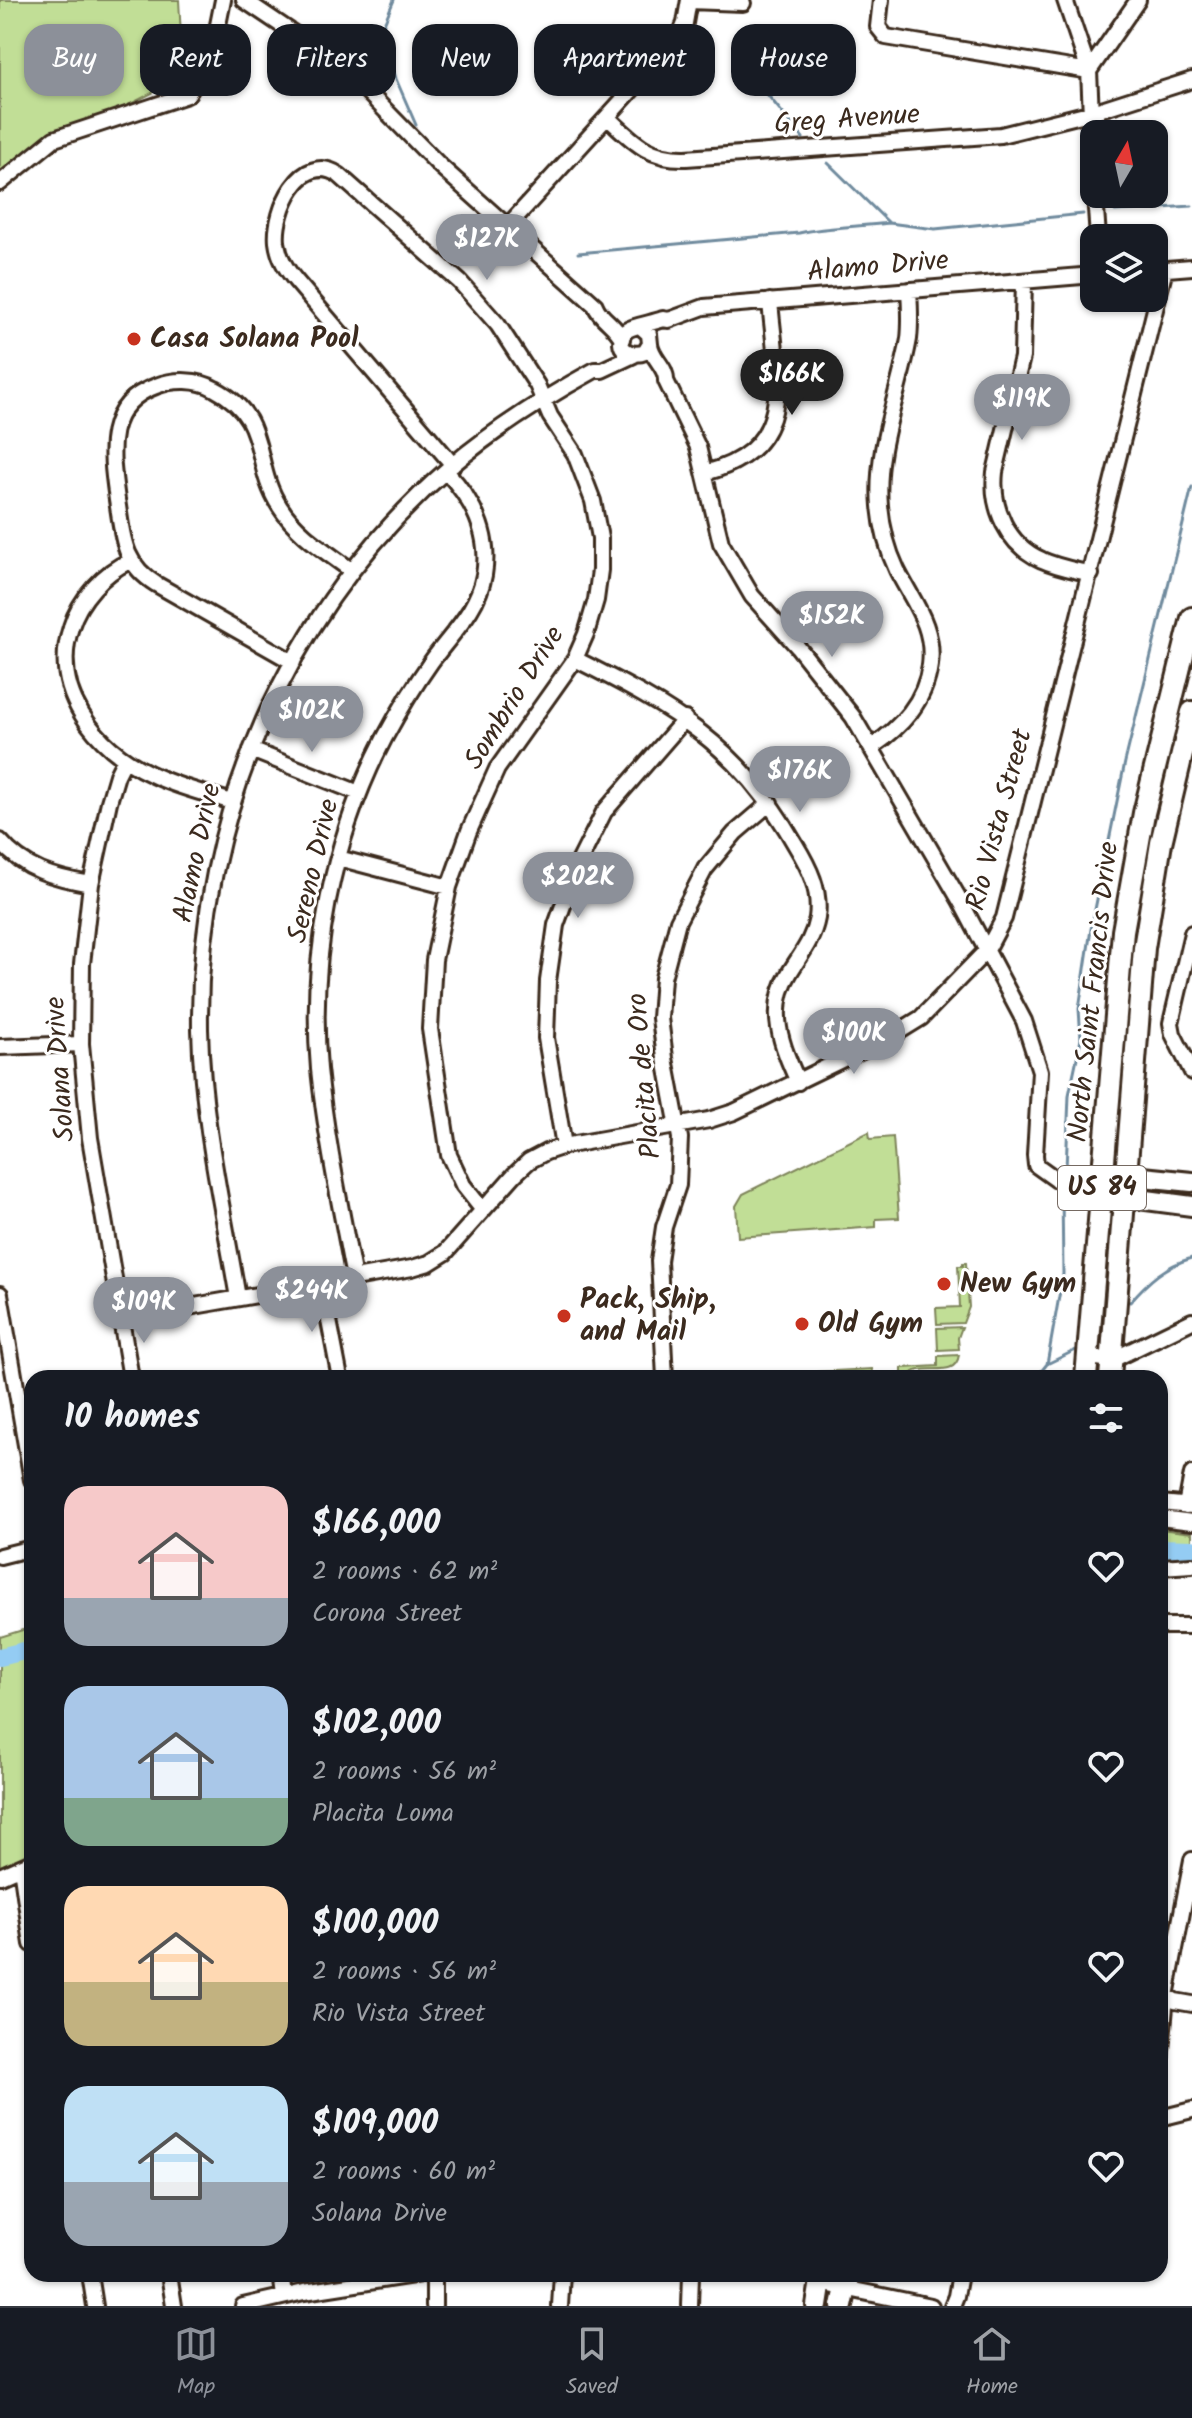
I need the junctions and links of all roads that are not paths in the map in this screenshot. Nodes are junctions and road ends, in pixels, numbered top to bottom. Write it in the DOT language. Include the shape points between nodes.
graph roads {
  1 [pos="223,0"];
  2 [pos="244,0"];
  3 [pos="689,0"];
  4 [pos="881,0"];
  5 [pos="1065,0"];
  6 [pos="1138,0"];
  7 [pos="743,3"];
  8 [pos="1089,71"];
  9 [pos="1192,80"];
  10 [pos="1089,113"];
  11 [pos="607,117"];
  12 [pos="1090,120"];
  13 [pos="0,183"];
  14 [pos="375,207"];
  15 [pos="507,227"];
  16 [pos="1192,267"];
  17 [pos="1168,269"];
  18 [pos="1080,276"];
  19 [pos="1024,281"];
  20 [pos="909,290"];
  21 [pos="770,301"];
  22 [pos="595,305"];
  23 [pos="1150,312"];
  24 [pos="669,320"];
  25 [pos="636,327"];
  26 [pos="622,341"];
  27 [pos="644,349"];
  28 [pos="595,370"];
  29 [pos="543,400"];
  30 [pos="450,468"];
  31 [pos="705,473"];
  32 [pos="130,561"];
  33 [pos="352,571"];
  34 [pos="1091,574"];
  35 [pos="1192,618"];
  36 [pos="1188,650"];
  37 [pos="575,659"];
  38 [pos="293,662"];
  39 [pos="1192,712"];
  40 [pos="685,719"];
  41 [pos="872,747"];
  42 [pos="251,750"];
  43 [pos="125,759"];
  44 [pos="359,793"];
  45 [pos="232,802"];
  46 [pos="770,803"];
  47 [pos="0,841"];
  48 [pos="338,858"];
  49 [pos="91,884"];
  50 [pos="449,887"];
  51 [pos="1192,933"];
  52 [pos="987,950"];
  53 [pos="81,1044"];
  54 [pos="0,1047"];
  55 [pos="1192,1072"];
  56 [pos="798,1082"];
  57 [pos="677,1125"];
  58 [pos="564,1146"];
  59 [pos="1192,1182"];
  60 [pos="1096,1183"];
  61 [pos="1124,1187"];
  62 [pos="1192,1206"];
  63 [pos="482,1209"];
  64 [pos="354,1278"];
  65 [pos="322,1284"];
  66 [pos="0,1294"];
  67 [pos="238,1298"];
  68 [pos="120,1319"];
  69 [pos="1192,1321"];
  70 [pos="1089,1357"];
  71 [pos="1111,1369"];
  72 [pos="130,1370"];
  73 [pos="338,1370"];
  74 [pos="665,1370"];
  75 [pos="1087,1370"];
  76 [pos="24,1434"];
  77 [pos="1192,1474"];
  78 [pos="1168,1504"];
  79 [pos="1189,1506"];
  80 [pos="1168,1519"];
  81 [pos="1192,1522"];
  82 [pos="24,1550"];
  83 [pos="0,1556"];
  84 [pos="1192,1565"];
  85 [pos="1168,1566"];
  86 [pos="1168,1626"];
  87 [pos="1192,1626"];
  88 [pos="1192,1860"];
  89 [pos="24,1866"];
  90 [pos="0,1876"];
  91 [pos="1168,1971"];
  92 [pos="1168,1996"];
  93 [pos="1192,2004"];
  94 [pos="1192,2110"];
  95 [pos="1168,2116"];
  96 [pos="91,2282"];
  97 [pos="170,2282"];
  98 [pos="282,2282"];
  99 [pos="369,2282"];
  100 [pos="434,2282"];
  101 [pos="562,2282"];
  102 [pos="691,2282"];
  103 [pos="821,2282"];
  104 [pos="959,2282"];
  105 [pos="846,2289"];
  106 [pos="284,2296"];
  107 [pos="304,2299"];
  108 [pos="95,2306"];
  109 [pos="174,2306"];
  110 [pos="243,2306"];
  111 [pos="434,2306"];
  112 [pos="560,2306"];
  113 [pos="690,2306"];
  114 [pos="817,2306"];
  115 [pos="931,2306"];
  116 [pos="952,2306"];
  1 -- 13 [label="street" via="211,60 187,95 54,139"];
  2 -- 15 [label="street" via="342,66"];
  3 -- 7 [label="street"];
  3 -- 11 [label="street" via="679,38"];
  4 -- 8 [label="street" via="878,27 886,37"];
  5 -- 8 [label="street"];
  6 -- 8 [label="street"];
  8 -- 10 [label="street"];
  9 -- 10 [label="street, Greg Avenue"];
  10 -- 11 [label="street, Greg Avenue" via="1001,135 677,158 642,148"];
  10 -- 12 [label="street"];
  11 -- 15 [label="street"];
  14 -- 29 [label="street, Sombrio Drive" via="480,302"];
  14 -- 30 [label="street, Sereno Drive" via="333,171 308,173 280,210 279,253 289,272"];
  15 -- 22 [label="street"];
  16 -- 17 [label="street"];
  18 -- 19 [label="street, Alamo Drive"];
  19 -- 20 [label="street, Alamo Drive"];
  19 -- 34 [label="street" via="1022,357 995,472 997,508 1008,533 1025,550"];
  20 -- 21 [label="street, Alamo Drive"];
  20 -- 41 [label="street" via="909,338 881,454 879,492 888,549 928,631 930,667 906,720"];
  21 -- 24 [label="street, Alamo Drive" via="704,307"];
  21 -- 31 [label="street" via="777,390 769,427 747,456"];
  22 -- 25 [label="street"];
  22 -- 26 [label="street"];
  23 -- 34 [label="street, Rio Vista Street"];
  24 -- 25 [label="street, Alamo Drive"];
  24 -- 27 [label="street, Alamo Drive"];
  25 -- 26 [label="street" via="625,331"];
  25 -- 27 [label="street" via="647,331"];
  26 -- 27 [label="street" via="626,351"];
  26 -- 28 [label="street, Alamo Drive"];
  27 -- 28 [label="street, Alamo Drive"];
  27 -- 31 [label="street" via="667,375"];
  28 -- 29 [label="street, Alamo Drive"];
  29 -- 30 [label="street, Alamo Drive"];
  29 -- 37 [label="street, Sombrio Drive" via="580,465 600,538 596,600"];
  30 -- 33 [label="street, Alamo Drive"];
  30 -- 44 [label="street, Sereno Drive" via="482,528 482,587 402,708"];
  31 -- 41 [label="street" via="721,543 752,596 797,646"];
  32 -- 33 [label="street" via="111,453 114,431 130,403 156,386 177,382 207,384 245,413 269,485 286,516"];
  32 -- 38 [label="street" via="156,584"];
  32 -- 43 [label="street" via="84,600 65,651 67,680 79,712"];
  33 -- 38 [label="street, Alamo Drive"];
  34 -- 52 [label="street, Rio Vista Street" via="1004,918"];
  35 -- 36 [label="highway, North Saint Francis Drive / US 84"];
  36 -- 60 [label="highway, North Saint Francis Drive / US 84" via="1144,813 1128,898"];
  37 -- 40 [label="street"];
  37 -- 50 [label="street, Sombrio Drive" via="497,769"];
  38 -- 42 [label="street, Alamo Drive"];
  39 -- 61 [label="highway, North Saint Francis Drive / US 84" via="1148,912"];
  40 -- 46 [label="street" via="709,737"];
  40 -- 58 [label="street" via="604,812 556,925 546,1038"];
  41 -- 52 [label="street"];
  42 -- 44 [label="street"];
  42 -- 45 [label="street, Alamo Drive"];
  43 -- 45 [label="street" via="165,781"];
  43 -- 49 [label="street, Solana Drive" via="104,819"];
  44 -- 48 [label="street, Sereno Drive"];
  45 -- 67 [label="street, Alamo Drive" via="209,900 200,1028 207,1117"];
  46 -- 56 [label="street" via="805,861 817,898 811,939 785,980 778,1009 780,1038"];
  46 -- 57 [label="street, Placita de Oro" via="705,869 678,921 663,978 660,1018"];
  47 -- 49 [label="street" via="32,868"];
  48 -- 50 [label="street"];
  48 -- 64 [label="street, Sereno Drive" via="321,949 318,1042 326,1121"];
  49 -- 53 [label="street, Solana Drive"];
  50 -- 63 [label="street, Sombrio Drive" via="434,960 430,1029 451,1163"];
  51 -- 55 [label="street" via="1171,1019"];
  52 -- 56 [label="street, Rio Vista Street" via="921,1018"];
  52 -- 60 [label="street" via="1037,1056 1036,1165 1057,1180"];
  53 -- 54 [label="street"];
  53 -- 68 [label="street, Solana Drive" via="90,1138"];
  56 -- 57 [label="street, Rio Vista Street" via="726,1115"];
  57 -- 58 [label="street, Rio Vista Street"];
  57 -- 74 [label="street, Placita de Oro" via="678,1185 659,1261"];
  58 -- 63 [label="street, Rio Vista Street" via="529,1161"];
  59 -- 61 [label="main road" via="1143,1177"];
  60 -- 61 [label="main road"];
  60 -- 70 [label="highway, North Saint Francis Drive / US 84"];
  61 -- 62 [label="main road"];
  61 -- 71 [label="highway, North Saint Francis Drive / US 84"];
  63 -- 64 [label="street, Rio Vista Street" via="453,1245 429,1263"];
  64 -- 65 [label="street, Rio Vista Street"];
  65 -- 67 [label="street, Rio Vista Street"];
  65 -- 73 [label="street"];
  66 -- 76 [label="street"];
  67 -- 68 [label="street, Rio Vista Street"];
  68 -- 72 [label="street, Solana Drive"];
  69 -- 71 [label="street"];
  70 -- 71 [label="street"];
  70 -- 75 [label="highway, North Saint Francis Drive / US 84"];
  77 -- 79 [label="street"];
  78 -- 79 [label="street"];
  80 -- 81 [label="street"];
  82 -- 83 [label="street"];
  84 -- 85 [label="street"];
  86 -- 87 [label="street"];
  88 -- 91 [label="street"];
  89 -- 90 [label="street"];
  92 -- 93 [label="street"];
  94 -- 95 [label="street"];
  96 -- 108 [label="street"];
  97 -- 109 [label="street"];
  98 -- 106 [label="street"];
  99 -- 107 [label="street"];
  100 -- 111 [label="street"];
  101 -- 112 [label="street"];
  102 -- 113 [label="street"];
  103 -- 114 [label="highway"];
  104 -- 116 [label="street"];
  105 -- 115 [label="street"];
  106 -- 107 [label="street"];
  106 -- 110 [label="street"];
}
